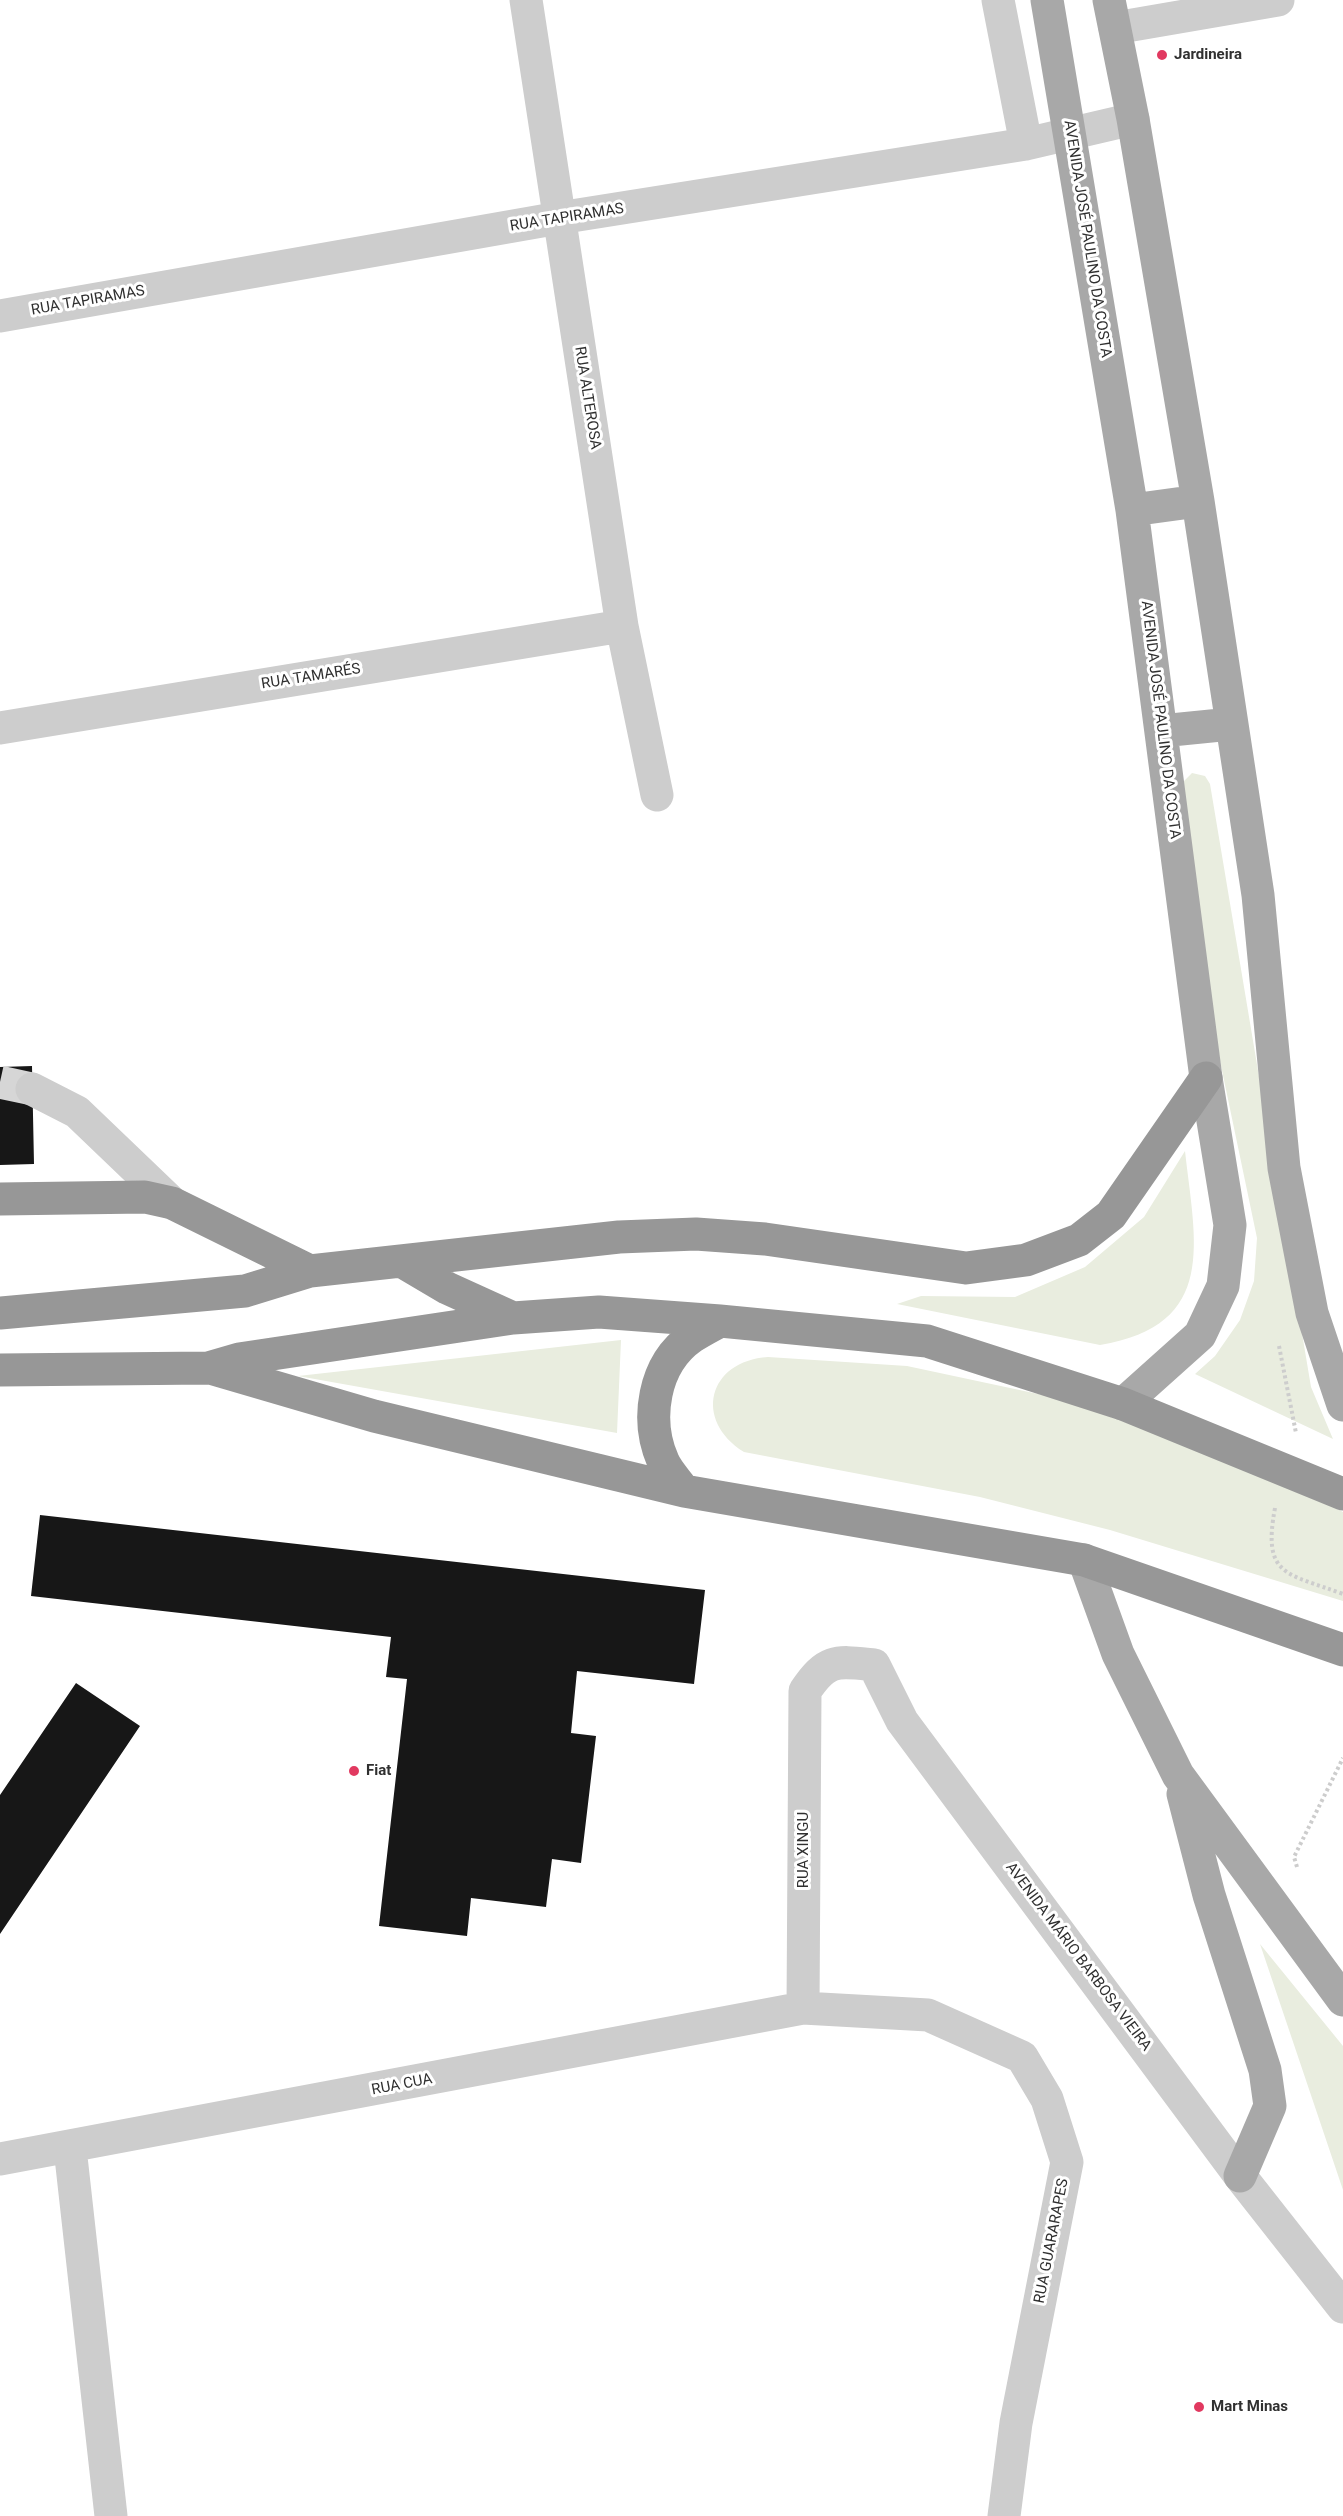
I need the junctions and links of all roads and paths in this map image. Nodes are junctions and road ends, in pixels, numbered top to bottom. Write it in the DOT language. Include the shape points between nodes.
graph roads {
  1 [pos="526,0"];
  2 [pos="998,0"];
  3 [pos="1047,0"];
  4 [pos="1278,0"];
  5 [pos="1112,14"];
  6 [pos="1133,119"];
  7 [pos="1070,135"];
  8 [pos="1026,144"];
  9 [pos="559,218"];
  10 [pos="0,316"];
  11 [pos="1198,501"];
  12 [pos="1132,510"];
  13 [pos="622,626"];
  14 [pos="1231,724"];
  15 [pos="0,728"];
  16 [pos="1161,731"];
  17 [pos="657,795"];
  18 [pos="1206,1078"];
  19 [pos="32,1089"];
  20 [pos="0,1199"];
  21 [pos="172,1203"];
  22 [pos="403,1262"];
  23 [pos="310,1271"];
  24 [pos="0,1313"];
  25 [pos="513,1318"];
  26 [pos="720,1321"];
  27 [pos="1276,1335"];
  28 [pos="208,1368"];
  29 [pos="0,1370"];
  30 [pos="1123,1404"];
  31 [pos="1343,1405"];
  32 [pos="1296,1438"];
  33 [pos="684,1491"];
  34 [pos="1343,1494"];
  35 [pos="1277,1497"];
  36 [pos="1084,1560"];
  37 [pos="1343,1594"];
  38 [pos="1343,1650"];
  39 [pos="805,1691"];
  40 [pos="1343,1758"];
  41 [pos="1178,1775"];
  42 [pos="1299,1874"];
  43 [pos="1343,2000"];
  44 [pos="803,2008"];
  45 [pos="70,2148"];
  46 [pos="0,2159"];
  47 [pos="1240,2176"];
  48 [pos="1343,2307"];
  49 [pos="111,2516"];
  50 [pos="1004,2516"];
  1 -- 9 [label="street, RUA ALTEROSA"];
  2 -- 8 [label="street"];
  3 -- 7 [label="main road, AVENIDA JOSÉ PAULINO DA COSTA"];
  4 -- 5 [label="street"];
  5 -- 6 [label="main road"];
  6 -- 7 [label="street, RUA TAPIRAMAS"];
  6 -- 11 [label="main road"];
  7 -- 8 [label="street, RUA TAPIRAMAS"];
  7 -- 12 [label="main road, AVENIDA JOSÉ PAULINO DA COSTA"];
  8 -- 9 [label="street, RUA TAPIRAMAS"];
  9 -- 10 [label="street, RUA TAPIRAMAS"];
  9 -- 13 [label="street, RUA ALTEROSA"];
  11 -- 12 [label="main road"];
  11 -- 14 [label="main road"];
  12 -- 16 [label="main road, AVENIDA JOSÉ PAULINO DA COSTA"];
  13 -- 15 [label="street, RUA TAMARÉS"];
  13 -- 17 [label="street, RUA ALTEROSA"];
  14 -- 16 [label="main road"];
  14 -- 31 [label="main road" via="1258,895 1284,1168 1312,1313"];
  16 -- 18 [label="main road, AVENIDA JOSÉ PAULINO DA COSTA"];
  18 -- 22 [label="highway" via="1111,1215 1079,1240 1026,1260 966,1268 765,1239 696,1234 619,1237"];
  18 -- 30 [label="main road, AVENIDA JOSÉ PAULINO DA COSTA" via="1230,1225 1223,1286 1200,1335"];
  19 -- 21 [label="street" via="77,1112"];
  20 -- 21 [label="highway" via="146,1197"];
  21 -- 23 [label="highway"];
  22 -- 23 [label="highway"];
  22 -- 25 [label="highway" via="447,1288"];
  23 -- 24 [label="highway" via="245,1291"];
  25 -- 26 [label="highway" via="599,1312"];
  25 -- 28 [label="highway" via="239,1359"];
  26 -- 30 [label="highway" via="927,1341"];
  26 -- 33 [label="highway" via="690,1338 668,1364 654,1396 653,1430 663,1463"];
  27 -- 32 [label="path"];
  28 -- 29 [label="highway"];
  28 -- 33 [label="highway" via="374,1416"];
  30 -- 34 [label="highway"];
  33 -- 36 [label="highway"];
  35 -- 37 [label="path" via="1270,1535 1272,1556 1284,1572"];
  36 -- 38 [label="highway"];
  36 -- 41 [label="main road" via="1118,1654"];
  39 -- 44 [label="street, RUA XINGU"];
  39 -- 47 [label="street, AVENIDA MÁRIO BARBOSA VIEIRA" via="818,1671 836,1661 874,1665 902,1721"];
  40 -- 42 [label="path" via="1294,1857"];
  41 -- 43 [label="main road"];
  41 -- 47 [label="main road" via="1209,1895 1265,2070 1270,2106"];
  44 -- 45 [label="street, RUA CUA"];
  44 -- 50 [label="street, RUA GUARARAPES" via="928,2015 1022,2057 1047,2099 1067,2162 1016,2423"];
  45 -- 46 [label="street, RUA CUA"];
  45 -- 49 [label="street"];
  47 -- 48 [label="street, AVENIDA MÁRIO BARBOSA VIEIRA"];
}
